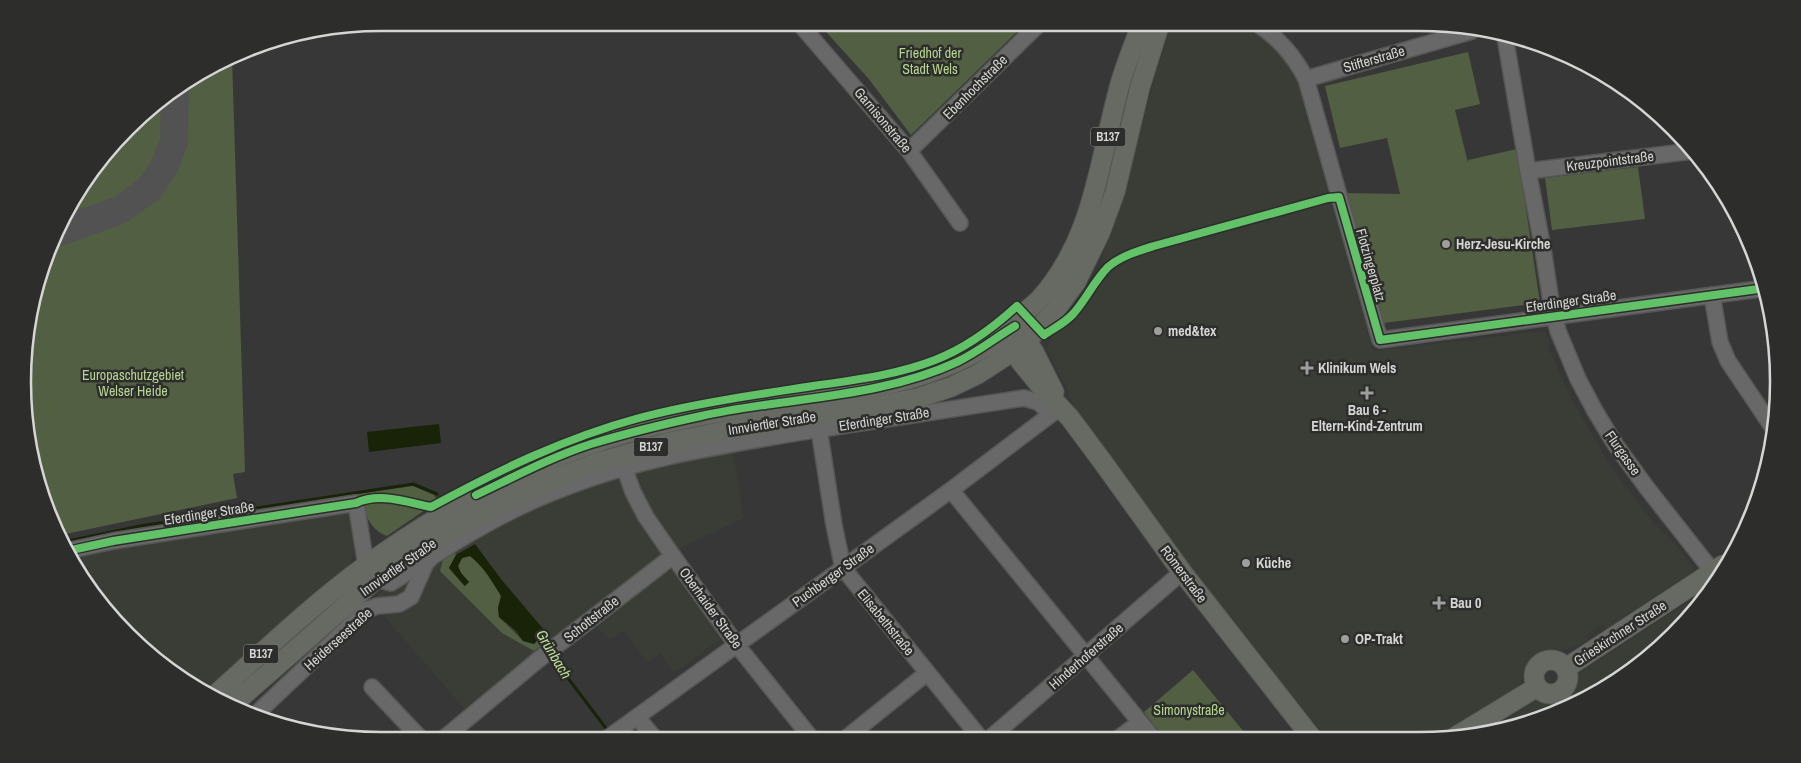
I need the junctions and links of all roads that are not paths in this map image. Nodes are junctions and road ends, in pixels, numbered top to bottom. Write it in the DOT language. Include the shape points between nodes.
graph roads {
  1 [pos="807,31"];
  2 [pos="1031,31"];
  3 [pos="1139,31"];
  4 [pos="1157,31"];
  5 [pos="1268,31"];
  6 [pos="1462,34"];
  7 [pos="1506,42"];
  8 [pos="1306,79"];
  9 [pos="909,152"];
  10 [pos="1684,152"];
  11 [pos="1528,170"];
  12 [pos="960,223"];
  13 [pos="1757,289"];
  14 [pos="1712,295"];
  15 [pos="1554,316"];
  16 [pos="1011,328"];
  17 [pos="1380,340"];
  18 [pos="1020,346"];
  19 [pos="1056,411"];
  20 [pos="1768,420"];
  21 [pos="820,429"];
  22 [pos="624,466"];
  23 [pos="951,490"];
  24 [pos="74,549"];
  25 [pos="435,555"];
  26 [pos="673,556"];
  27 [pos="843,568"];
  28 [pos="1716,568"];
  29 [pos="371,572"];
  30 [pos="1182,572"];
  31 [pos="1712,575"];
  32 [pos="736,644"];
  33 [pos="1086,656"];
  34 [pos="1566,668"];
  35 [pos="928,673"];
  36 [pos="372,687"];
  37 [pos="1537,687"];
  38 [pos="219,692"];
  39 [pos="1564,699"];
  40 [pos="237,700"];
  41 [pos="260,710"];
  42 [pos="638,717"];
  43 [pos="1140,722"];
  44 [pos="1469,728"];
  45 [pos="414,732"];
  46 [pos="452,732"];
  47 [pos="616,732"];
  48 [pos="650,732"];
  49 [pos="806,732"];
  50 [pos="854,732"];
  51 [pos="975,732"];
  52 [pos="997,732"];
  53 [pos="1127,732"];
  54 [pos="1148,732"];
  55 [pos="1307,732"];
  1 -- 9 [label="street, Garnisonstraße"];
  2 -- 9 [label="street, Ebenhochstraße"];
  3 -- 16 [label="main road, Innviertler Straße / B137" via="1121,81 1097,188 1076,242 1040,299"];
  4 -- 18 [label="main road, Innviertler Straße / B137" via="1115,192 1100,232 1076,282 1054,312"];
  5 -- 8 [label="street, Flotzingerplatz" via="1298,64"];
  6 -- 8 [label="street, Stifterstraße"];
  7 -- 11 [label="street"];
  8 -- 17 [label="street, Flotzingerplatz"];
  9 -- 12 [label="street, Garnisonstraße"];
  10 -- 11 [label="street, Kreuzpointstraße"];
  11 -- 15 [label="street"];
  13 -- 14 [label="street, Eferdinger Straße"];
  14 -- 15 [label="street, Eferdinger Straße"];
  14 -- 20 [label="street" via="1720,342 1728,361"];
  15 -- 17 [label="street, Eferdinger Straße"];
  15 -- 28 [label="street, Flurgasse" via="1578,379 1600,419 1647,488"];
  16 -- 18 [label="main road, Römerstraße"];
  16 -- 29 [label="main road, Innviertler Straße / B137" via="958,362 911,379 847,393 703,415 589,445 538,465 431,521"];
  18 -- 19 [label="main road, Römerstraße"];
  18 -- 29 [label="main road, Innviertler Straße / B137" via="978,374 918,398 707,434 596,462 496,505"];
  19 -- 21 [label="street, Eferdinger Straße" via="1024,398"];
  19 -- 23 [label="street, Puchberger Straße"];
  19 -- 30 [label="main road, Römerstraße" via="1102,461"];
  21 -- 22 [label="street, Eferdinger Straße" via="690,450"];
  21 -- 27 [label="street, Elisabethstraße"];
  22 -- 25 [label="street, Eferdinger Straße" via="518,508"];
  22 -- 26 [label="street, Oberhaider Straße" via="646,517"];
  23 -- 27 [label="street, Puchberger Straße"];
  23 -- 33 [label="street"];
  24 -- 29 [label="street, Eferdinger Straße" via="356,503"];
  25 -- 29 [label="street" via="391,583"];
  25 -- 41 [label="street, Heiderseestraße" via="426,563 411,597 399,604 366,610"];
  26 -- 32 [label="street, Oberhaider Straße"];
  26 -- 46 [label="street, Schottstraße"];
  27 -- 32 [label="street, Puchberger Straße"];
  27 -- 35 [label="street, Elisabethstraße"];
  29 -- 38 [label="main road, Innviertler Straße / B137" via="296,623"];
  29 -- 40 [label="main road, Innviertler Straße / B137"];
  30 -- 33 [label="street, Hinderhoferstraße"];
  30 -- 55 [label="main road, Römerstraße"];
  31 -- 34 [label="main road, Grieskirchner Straße"];
  32 -- 42 [label="street, Puchberger Straße"];
  32 -- 49 [label="street, Oberhaider Straße"];
  33 -- 43 [label="street"];
  33 -- 52 [label="street, Hinderhoferstraße"];
  34 -- 37 [label="main road" via="1559,662 1543,662 1534,676"];
  34 -- 39 [label="main road" via="1569,676"];
  35 -- 50 [label="street"];
  35 -- 51 [label="street, Elisabethstraße"];
  36 -- 45 [label="street"];
  37 -- 39 [label="main road"];
  37 -- 44 [label="main road"];
  42 -- 47 [label="street, Puchberger Straße"];
  42 -- 48 [label="street"];
  43 -- 53 [label="street"];
  43 -- 54 [label="street"];
}
